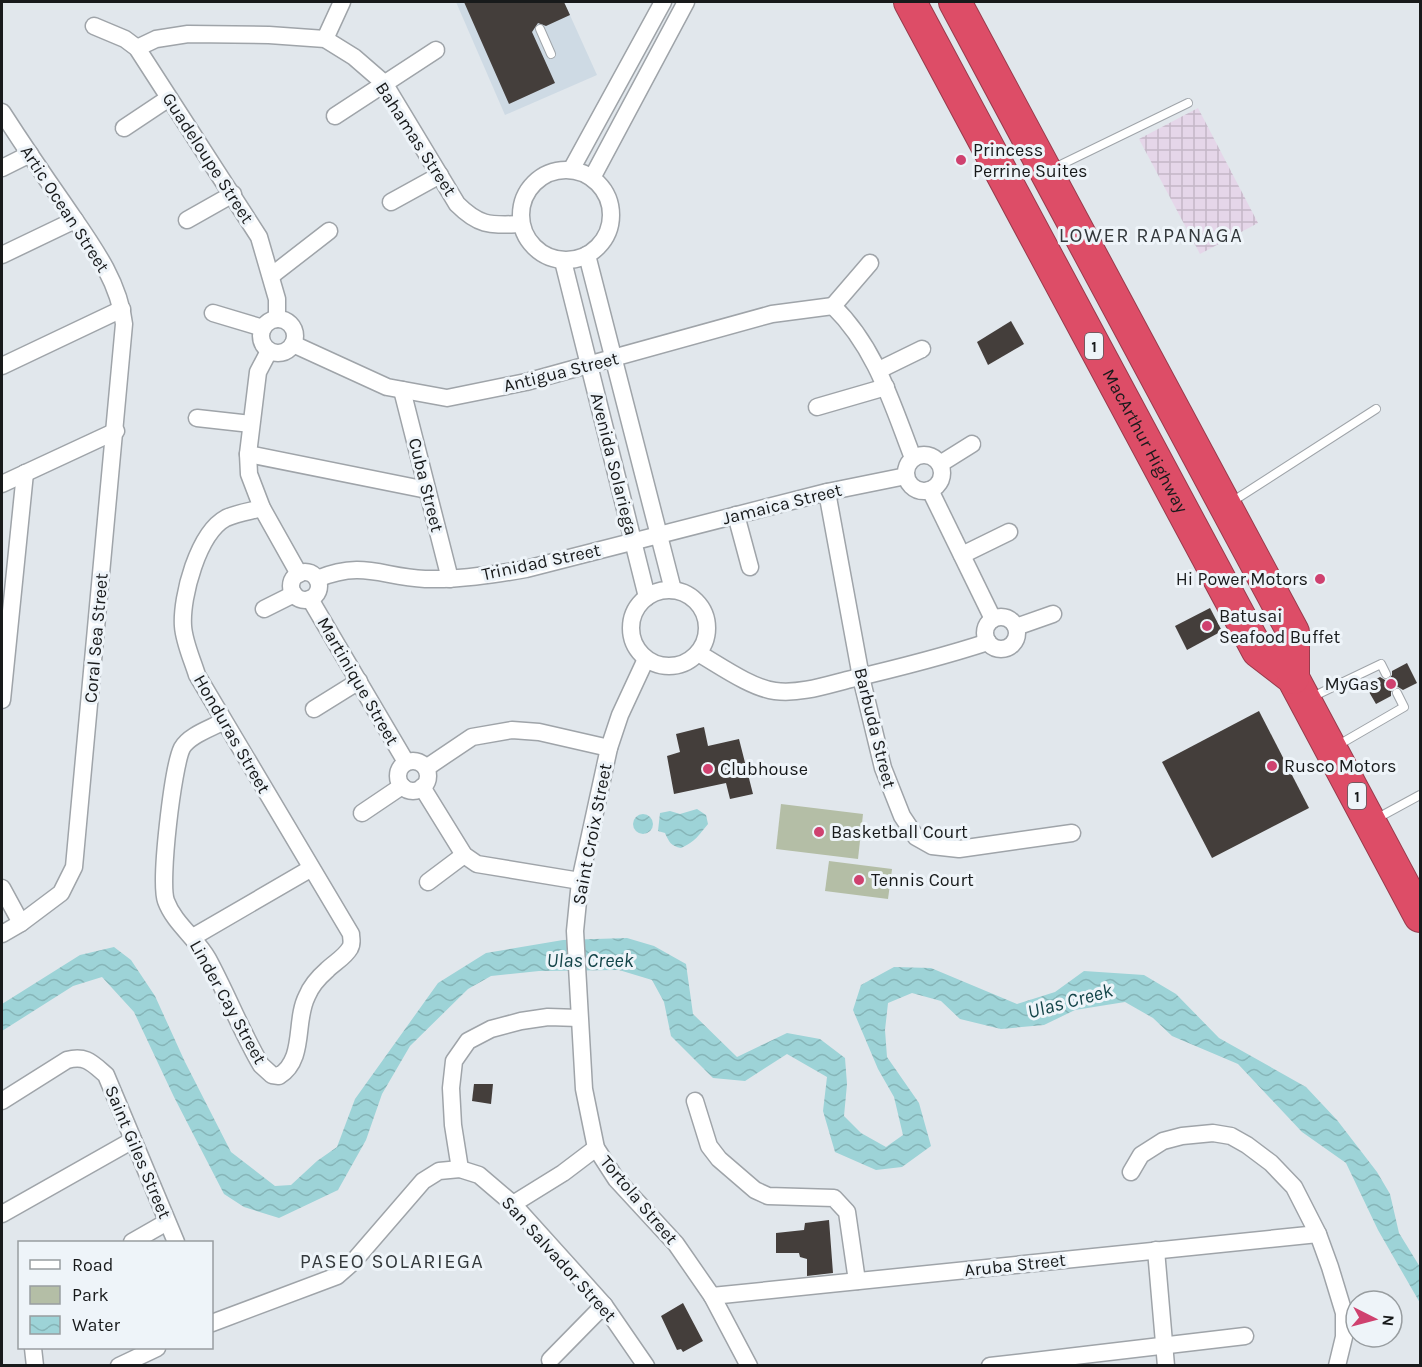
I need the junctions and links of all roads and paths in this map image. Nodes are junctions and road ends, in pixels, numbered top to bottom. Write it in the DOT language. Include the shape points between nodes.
graph roads {
  1 [pos="342,2"];
  2 [pos="663,2"];
  3 [pos="686,2"];
  4 [pos="910,2"];
  5 [pos="955,2"];
  6 [pos="94,26"];
  7 [pos="540,29"];
  8 [pos="326,39"];
  9 [pos="137,48"];
  10 [pos="435,50"];
  11 [pos="636,51"];
  12 [pos="551,54"];
  13 [pos="654,62"];
  14 [pos="384,83"];
  15 [pos="169,98"];
  16 [pos="1188,103"];
  17 [pos="2,112"];
  18 [pos="335,116"];
  19 [pos="124,128"];
  20 [pos="30,154"];
  21 [pos="2,168"];
  22 [pos="571,170"];
  23 [pos="1047,171"];
  24 [pos="440,175"];
  25 [pos="592,178"];
  26 [pos="233,194"];
  27 [pos="391,202"];
  28 [pos="75,220"];
  29 [pos="187,220"];
  30 [pos="521,224"];
  31 [pos="329,231"];
  32 [pos="2,255"];
  33 [pos="587,255"];
  34 [pos="563,261"];
  35 [pos="870,263"];
  36 [pos="271,276"];
  37 [pos="833,306"];
  38 [pos="122,309"];
  39 [pos="213,313"];
  40 [pos="277,319"];
  41 [pos="262,328"];
  42 [pos="293,344"];
  43 [pos="922,349"];
  44 [pos="268,351"];
  45 [pos="613,359"];
  46 [pos="2,366"];
  47 [pos="590,366"];
  48 [pos="879,370"];
  49 [pos="886,387"];
  50 [pos="402,390"];
  51 [pos="817,407"];
  52 [pos="1376,409"];
  53 [pos="197,418"];
  54 [pos="250,424"];
  55 [pos="116,431"];
  56 [pos="972,444"];
  57 [pos="248,454"];
  58 [pos="912,458"];
  59 [pos="940,464"];
  60 [pos="24,473"];
  61 [pos="906,476"];
  62 [pos="2,484"];
  63 [pos="427,490"];
  64 [pos="930,490"];
  65 [pos="827,492"];
  66 [pos="1226,506"];
  67 [pos="262,508"];
  68 [pos="736,515"];
  69 [pos="1010,532"];
  70 [pos="658,534"];
  71 [pos="633,541"];
  72 [pos="962,555"];
  73 [pos="750,567"];
  74 [pos="9,574"];
  75 [pos="299,574"];
  76 [pos="317,579"];
  77 [pos="450,579"];
  78 [pos="672,590"];
  79 [pos="294,594"];
  80 [pos="647,597"];
  81 [pos="310,599"];
  82 [pos="264,609"];
  83 [pos="1053,614"];
  84 [pos="993,619"];
  85 [pos="1016,627"];
  86 [pos="988,642"];
  87 [pos="698,653"];
  88 [pos="646,659"];
  89 [pos="1386,674"];
  90 [pos="861,677"];
  91 [pos="359,681"];
  92 [pos="1300,689"];
  93 [pos="1397,693"];
  94 [pos="2,700"];
  95 [pos="314,709"];
  96 [pos="224,721"];
  97 [pos="609,748"];
  98 [pos="1332,749"];
  99 [pos="406,762"];
  100 [pos="426,768"];
  101 [pos="402,786"];
  102 [pos="422,788"];
  103 [pos="1420,795"];
  104 [pos="362,813"];
  105 [pos="1371,822"];
  106 [pos="1072,834"];
  107 [pos="464,855"];
  108 [pos="310,868"];
  109 [pos="580,880"];
  110 [pos="428,882"];
  111 [pos="2,888"];
  112 [pos="1420,916"];
  113 [pos="21,923"];
  114 [pos="2,934"];
  115 [pos="193,937"];
  116 [pos="352,943"];
  117 [pos="579,1018"];
  118 [pos="2,1101"];
  119 [pos="695,1101"];
  120 [pos="133,1140"];
  121 [pos="596,1148"];
  122 [pos="459,1169"];
  123 [pos="1131,1172"];
  124 [pos="513,1204"];
  125 [pos="2,1214"];
  126 [pos="167,1222"];
  127 [pos="1318,1234"];
  128 [pos="134,1241"];
  129 [pos="176,1241"];
  130 [pos="1156,1250"];
  131 [pos="857,1281"];
  132 [pos="712,1296"];
  133 [pos="604,1305"];
  134 [pos="213,1323"];
  135 [pos="1245,1336"];
  136 [pos="1164,1346"];
  137 [pos="33,1349"];
  138 [pos="153,1349"];
  139 [pos="550,1360"];
  140 [pos="35,1365"];
  141 [pos="123,1365"];
  142 [pos="646,1365"];
  143 [pos="749,1365"];
  144 [pos="990,1365"];
  145 [pos="1166,1365"];
  146 [pos="1337,1365"];
  1 -- 8 [label="street"];
  2 -- 11 [label="street"];
  3 -- 13 [label="street"];
  4 -- 92 [label="highway, MacArthur Highway / 1" via="1257,651"];
  5 -- 23 [label="highway, MacArthur Highway / 1"];
  6 -- 9 [label="street, Guadeloupe Street"];
  7 -- 12 [label="lane"];
  8 -- 9 [label="street, Bahamas Street" via="188,34 156,39"];
  8 -- 14 [label="street, Bahamas Street"];
  9 -- 15 [label="street, Guadeloupe Street"];
  10 -- 14 [label="street"];
  11 -- 13 [label="street"];
  11 -- 22 [label="street"];
  13 -- 25 [label="street"];
  14 -- 18 [label="street"];
  14 -- 24 [label="street, Bahamas Street"];
  15 -- 19 [label="street"];
  15 -- 26 [label="street, Guadeloupe Street"];
  16 -- 23 [label="lane"];
  17 -- 20 [label="street, Artic Ocean Street"];
  20 -- 21 [label="street"];
  20 -- 28 [label="street, Artic Ocean Street"];
  22 -- 25 [label="street"];
  22 -- 30 [label="street" via="559,170 537,180 523,200"];
  23 -- 66 [label="highway, MacArthur Highway / 1"];
  24 -- 27 [label="street"];
  24 -- 30 [label="street, Bahamas Street" via="457,204 468,214 490,225"];
  25 -- 33 [label="street" via="603,188 611,218 608,233"];
  26 -- 29 [label="street"];
  26 -- 36 [label="street, Guadeloupe Street" via="259,237"];
  28 -- 32 [label="street"];
  28 -- 38 [label="street, Artic Ocean Street" via="108,275"];
  30 -- 34 [label="street" via="541,253"];
  31 -- 36 [label="street"];
  33 -- 34 [label="street"];
  33 -- 45 [label="street, Avenida Solariega"];
  34 -- 47 [label="street, Avenida Solariega"];
  35 -- 37 [label="street"];
  36 -- 40 [label="street, Guadeloupe Street"];
  37 -- 45 [label="street, Antigua Street" via="772,314"];
  37 -- 48 [label="street" via="849,321"];
  38 -- 46 [label="street"];
  38 -- 55 [label="street, Coral Sea Street" via="124,339"];
  39 -- 41 [label="street"];
  40 -- 41 [label="street"];
  40 -- 42 [label="street" via="292,327"];
  41 -- 44 [label="street" via="261,341"];
  42 -- 44 [label="street" via="279,353"];
  42 -- 50 [label="street, Antigua Street" via="387,387"];
  43 -- 48 [label="street"];
  44 -- 54 [label="street" via="258,372"];
  45 -- 47 [label="street, Antigua Street"];
  45 -- 70 [label="street, Avenida Solariega"];
  47 -- 50 [label="street, Antigua Street" via="447,399"];
  47 -- 71 [label="street, Avenida Solariega"];
  48 -- 49 [label="street"];
  49 -- 51 [label="street"];
  49 -- 58 [label="street"];
  50 -- 63 [label="street, Cuba Street"];
  52 -- 66 [label="lane"];
  53 -- 54 [label="street"];
  54 -- 57 [label="street"];
  55 -- 60 [label="street"];
  55 -- 113 [label="street, Coral Sea Street" via="74,867 61,893"];
  56 -- 59 [label="street"];
  57 -- 63 [label="street"];
  57 -- 67 [label="street" via="249,474"];
  58 -- 59 [label="street" via="931,455"];
  58 -- 61 [label="street"];
  59 -- 64 [label="street" via="940,482"];
  60 -- 62 [label="street"];
  60 -- 74 [label="street"];
  61 -- 64 [label="street" via="912,487"];
  61 -- 65 [label="street, Jamaica Street"];
  63 -- 77 [label="street, Cuba Street"];
  64 -- 72 [label="street"];
  65 -- 68 [label="street, Jamaica Street"];
  65 -- 90 [label="street, Barbuda Street"];
  66 -- 92 [label="highway, MacArthur Highway / 1" via="1293,632"];
  67 -- 75 [label="street"];
  67 -- 96 [label="street, Honduras Street" via="226,518 215,527 198,557 183,600 183,628 197,675"];
  68 -- 70 [label="street, Jamaica Street"];
  68 -- 73 [label="street"];
  69 -- 72 [label="street"];
  70 -- 71 [label="street, Trinidad Street"];
  70 -- 78 [label="street, Avenida Solariega"];
  71 -- 77 [label="street, Trinidad Street" via="526,569"];
  71 -- 80 [label="street, Avenida Solariega"];
  72 -- 84 [label="street"];
  74 -- 94 [label="street"];
  75 -- 76 [label="street" via="309,573"];
  75 -- 79 [label="street" via="293,580"];
  76 -- 77 [label="street, Trinidad Street" via="357,569"];
  76 -- 81 [label="street" via="319,588"];
  78 -- 80 [label="street"];
  78 -- 87 [label="street" via="694,599 702,608 707,631"];
  79 -- 81 [label="street"];
  79 -- 82 [label="street"];
  80 -- 88 [label="street" via="638,605 631,627 638,650"];
  81 -- 91 [label="street, Martinique Street"];
  83 -- 85 [label="street"];
  84 -- 85 [label="street" via="1009,619"];
  84 -- 86 [label="street" via="986,627"];
  85 -- 86 [label="street" via="1017,638 1009,647 998,649"];
  86 -- 90 [label="street"];
  87 -- 88 [label="street" via="679,665 656,664"];
  87 -- 90 [label="street" via="751,683 774,691 809,689"];
  88 -- 97 [label="street, Saint Croix Street"];
  89 -- 92 [label="lane" via="1381,664"];
  90 -- 106 [label="street, Barbuda Street" via="888,783 916,837 933,846 959,849"];
  91 -- 95 [label="street"];
  91 -- 99 [label="street, Martinique Street"];
  92 -- 98 [label="highway, MacArthur Highway / 1"];
  93 -- 98 [label="lane" via="1404,706"];
  96 -- 108 [label="street, Honduras Street"];
  96 -- 115 [label="street, Linder Cay Street" via="183,746 168,826 162,885 165,899 171,913"];
  97 -- 100 [label="street" via="512,730 472,737"];
  97 -- 109 [label="street, Saint Croix Street"];
  98 -- 105 [label="highway, MacArthur Highway / 1"];
  99 -- 100 [label="street" via="417,761"];
  99 -- 101 [label="street" via="399,771"];
  100 -- 102 [label="street" via="428,778"];
  101 -- 102 [label="street" via="412,791"];
  101 -- 104 [label="street"];
  102 -- 107 [label="street"];
  103 -- 105 [label="lane"];
  105 -- 112 [label="highway, MacArthur Highway / 1"];
  107 -- 109 [label="street" via="477,864"];
  107 -- 110 [label="street"];
  108 -- 115 [label="street"];
  108 -- 116 [label="street, Honduras Street" via="348,928"];
  109 -- 117 [label="street, Saint Croix Street" via="575,931"];
  111 -- 113 [label="street"];
  113 -- 114 [label="street, Coral Sea Street"];
  115 -- 116 [label="street, Linder Cay Street" via="261,1065 279,1076 289,1069 297,1051 302,1005 307,994 326,970 350,950"];
  117 -- 121 [label="street, Tortola Street" via="584,1089"];
  117 -- 122 [label="street" via="521,1021 491,1029 468,1041 454,1061 451,1088"];
  118 -- 120 [label="street, Saint Giles Street" via="77,1057 90,1061 106,1076"];
  119 -- 131 [label="street" via="710,1146 719,1160 755,1190 768,1197 834,1198 842,1204 847,1212"];
  120 -- 125 [label="street"];
  120 -- 126 [label="street, Saint Giles Street"];
  121 -- 124 [label="street"];
  121 -- 132 [label="street, Tortola Street" via="616,1179 676,1244"];
  122 -- 124 [label="street, San Salvador Street" via="479,1175"];
  122 -- 134 [label="street" via="439,1172 423,1181 337,1276"];
  123 -- 127 [label="street" via="1141,1155 1163,1141 1213,1133 1231,1136 1271,1163 1294,1187"];
  124 -- 133 [label="street, San Salvador Street"];
  126 -- 128 [label="street"];
  126 -- 129 [label="street, Saint Giles Street"];
  127 -- 130 [label="street, Aruba Street"];
  127 -- 146 [label="street" via="1344,1313 1344,1337"];
  130 -- 131 [label="street, Aruba Street"];
  130 -- 136 [label="street"];
  131 -- 132 [label="street, Aruba Street"];
  132 -- 143 [label="street, Tortola Street"];
  133 -- 139 [label="street"];
  133 -- 142 [label="street, San Salvador Street"];
  135 -- 136 [label="street"];
  136 -- 144 [label="street"];
  136 -- 145 [label="street"];
  137 -- 140 [label="street"];
  138 -- 141 [label="street"];
}
